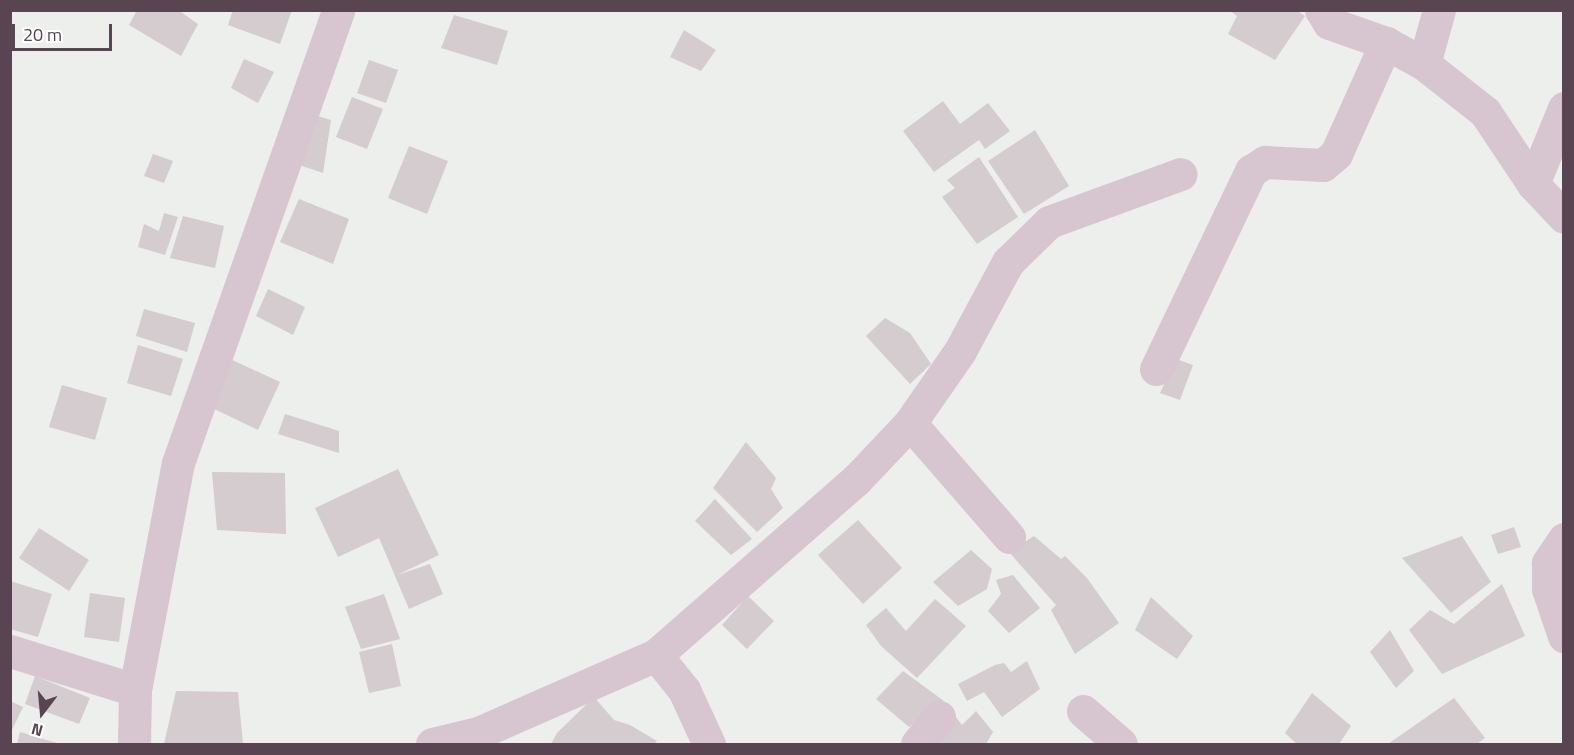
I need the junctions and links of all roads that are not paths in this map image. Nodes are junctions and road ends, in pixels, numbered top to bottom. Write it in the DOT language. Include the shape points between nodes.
graph roads {
  1 [pos="338,10"];
  2 [pos="1321,10"];
  3 [pos="1439,10"];
  4 [pos="1386,43"];
  5 [pos="1424,64"];
  6 [pos="1563,108"];
  7 [pos="1181,174"];
  8 [pos="1533,184"];
  9 [pos="1563,217"];
  10 [pos="1156,369"];
  11 [pos="910,423"];
  12 [pos="1009,537"];
  13 [pos="1563,539"];
  14 [pos="1563,636"];
  15 [pos="10,651"];
  16 [pos="656,655"];
  17 [pos="135,690"];
  18 [pos="1083,711"];
  19 [pos="939,717"];
  20 [pos="134,744"];
  21 [pos="432,744"];
  22 [pos="709,744"];
  23 [pos="917,744"];
  24 [pos="1120,744"];
  1 -- 17 [label="street" via="178,464"];
  2 -- 4 [label="street" via="1329,23"];
  3 -- 5 [label="street"];
  4 -- 5 [label="street"];
  4 -- 10 [label="street" via="1336,154 1323,165 1265,162 1251,171"];
  5 -- 8 [label="street" via="1485,112"];
  6 -- 8 [label="street"];
  7 -- 11 [label="street" via="1049,222 1008,262 960,351"];
  8 -- 9 [label="street"];
  11 -- 12 [label="street"];
  11 -- 16 [label="street" via="856,480"];
  13 -- 14 [label="street" via="1548,563 1548,589"];
  15 -- 17 [label="street"];
  16 -- 21 [label="street" via="478,733"];
  16 -- 22 [label="street" via="684,690"];
  17 -- 20 [label="street"];
  18 -- 24 [label="street"];
  19 -- 23 [label="street"];
}
